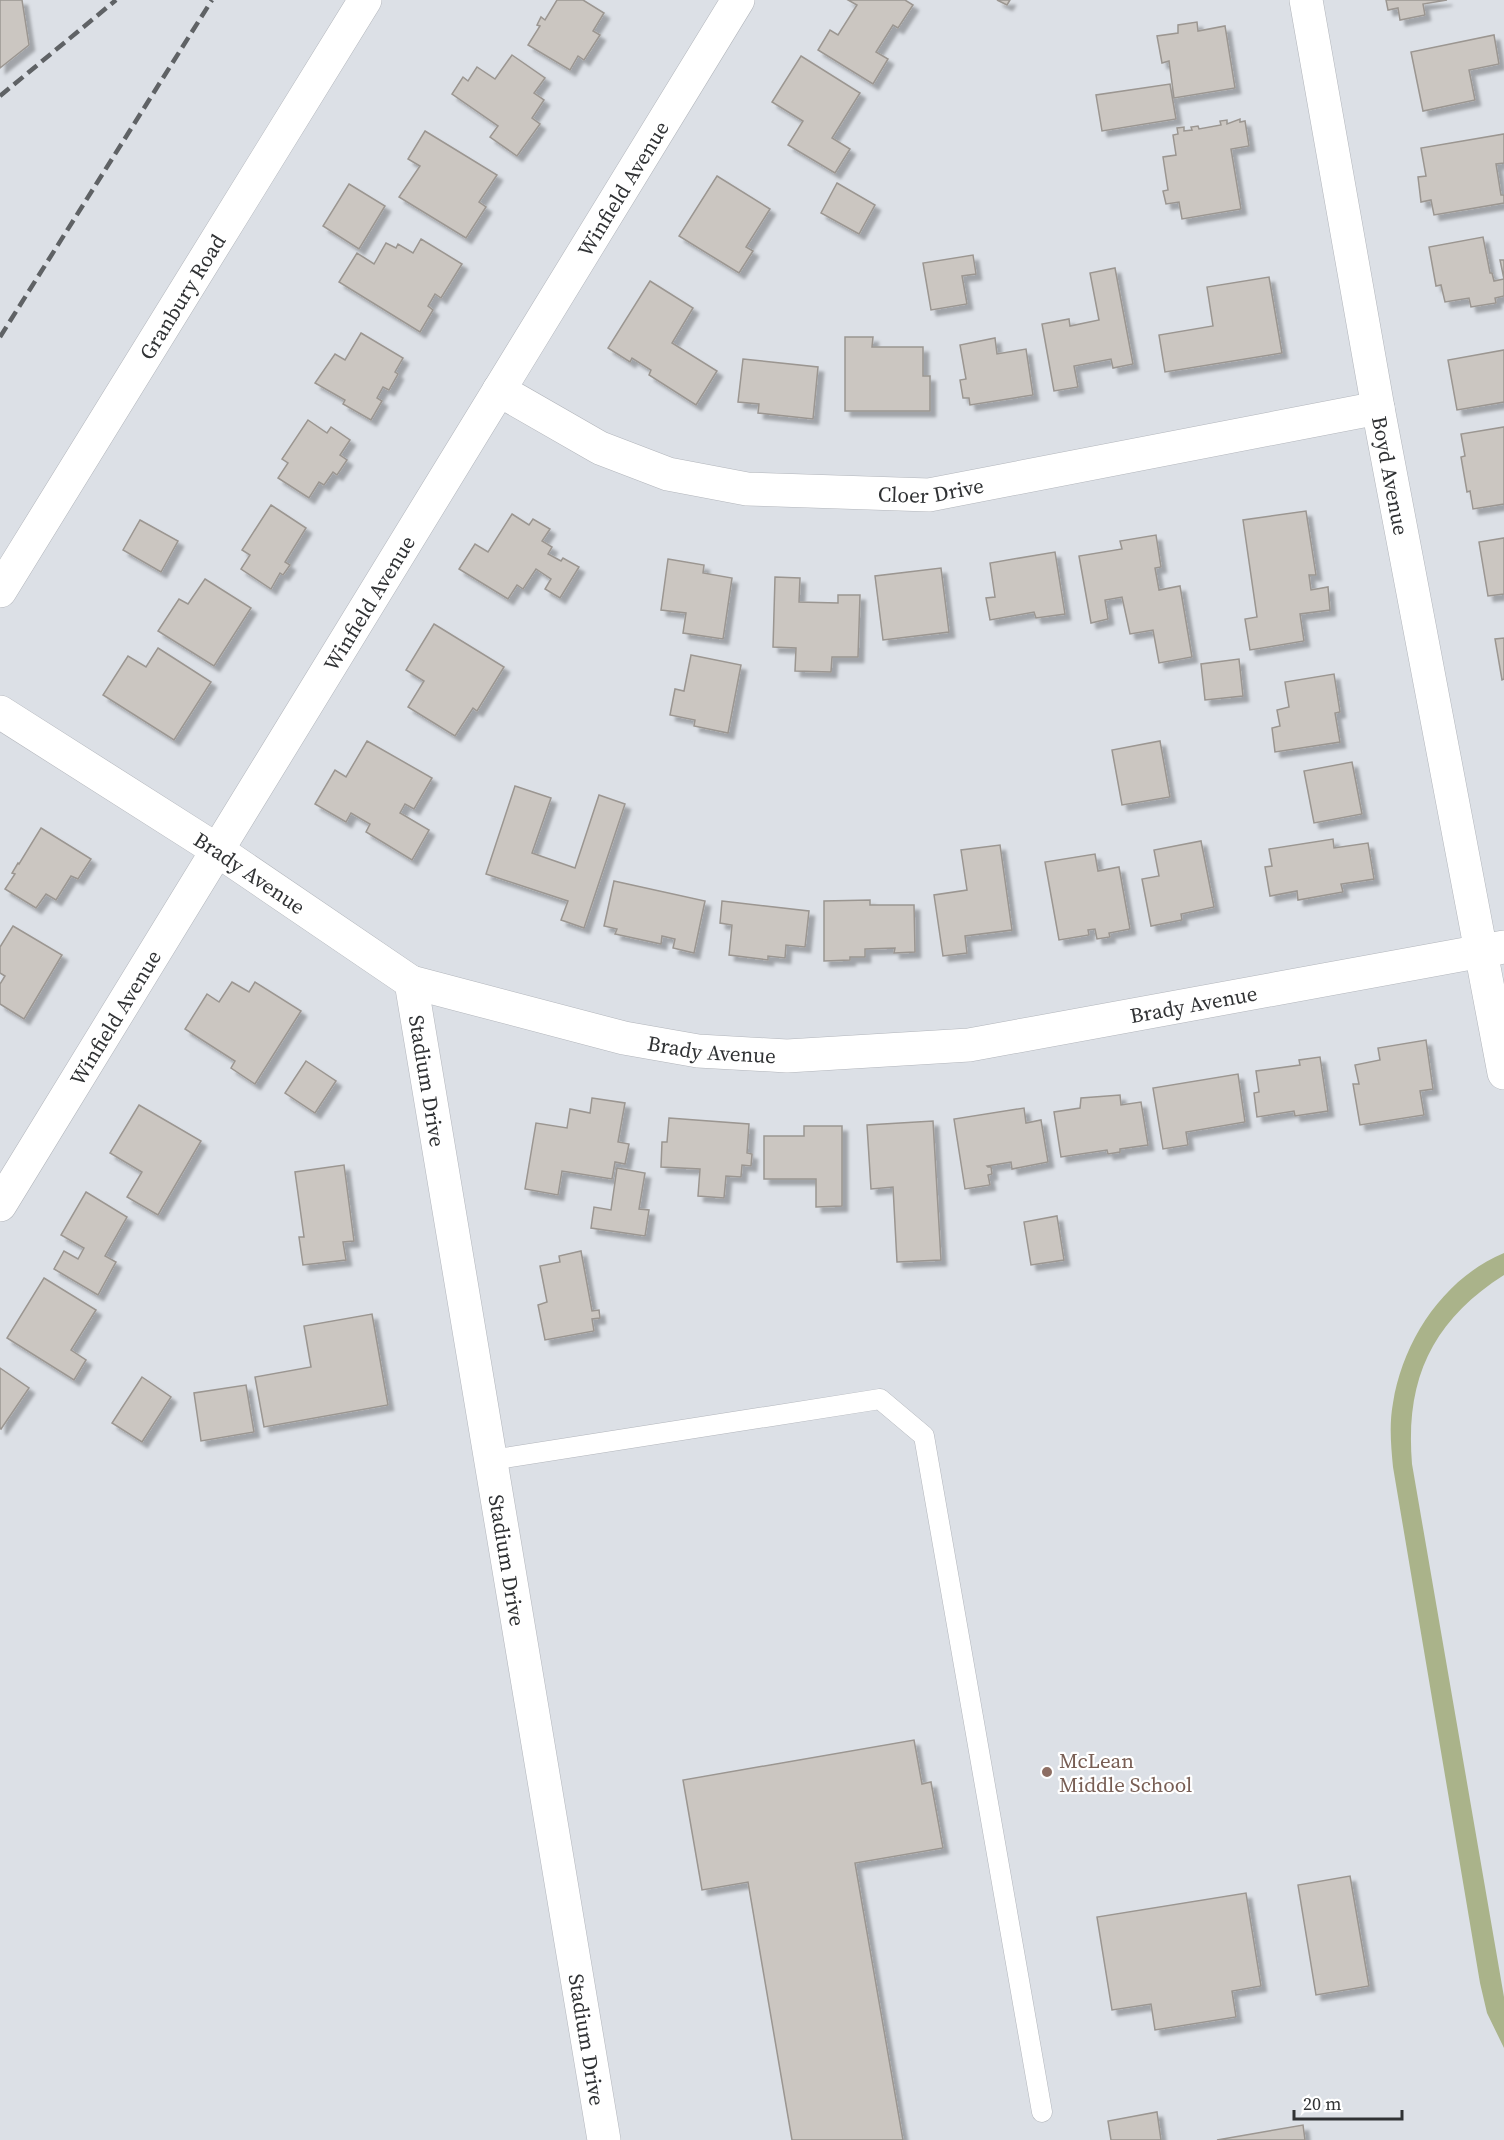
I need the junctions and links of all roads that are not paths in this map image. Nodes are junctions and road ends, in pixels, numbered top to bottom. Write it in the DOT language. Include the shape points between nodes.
graph roads {
  1 [pos="365,0"];
  2 [pos="738,0"];
  3 [pos="1306,0"];
  4 [pos="499,390"];
  5 [pos="1378,408"];
  6 [pos="0,591"];
  7 [pos="0,712"];
  8 [pos="217,850"];
  9 [pos="1493,949"];
  10 [pos="411,982"];
  11 [pos="1504,1073"];
  12 [pos="0,1205"];
  13 [pos="491,1460"];
  14 [pos="1042,2112"];
  15 [pos="604,2140"];
  1 -- 6 [label="street, Granbury Road"];
  2 -- 4 [label="street, Winfield Avenue"];
  3 -- 5 [label="street, Boyd Avenue"];
  4 -- 5 [label="street, Cloer Drive" via="600,448 668,474 747,489 929,495"];
  4 -- 8 [label="street, Winfield Avenue"];
  5 -- 9 [label="street, Boyd Avenue"];
  7 -- 8 [label="street, Brady Avenue"];
  8 -- 10 [label="street, Brady Avenue"];
  8 -- 12 [label="street, Winfield Avenue"];
  9 -- 10 [label="street, Brady Avenue" via="969,1045 788,1056 698,1051 624,1038"];
  9 -- 11 [label="street, Boyd Avenue"];
  10 -- 13 [label="street, Stadium Drive"];
  13 -- 14 [label="lane" via="880,1399 924,1436"];
  13 -- 15 [label="street, Stadium Drive"];
}
